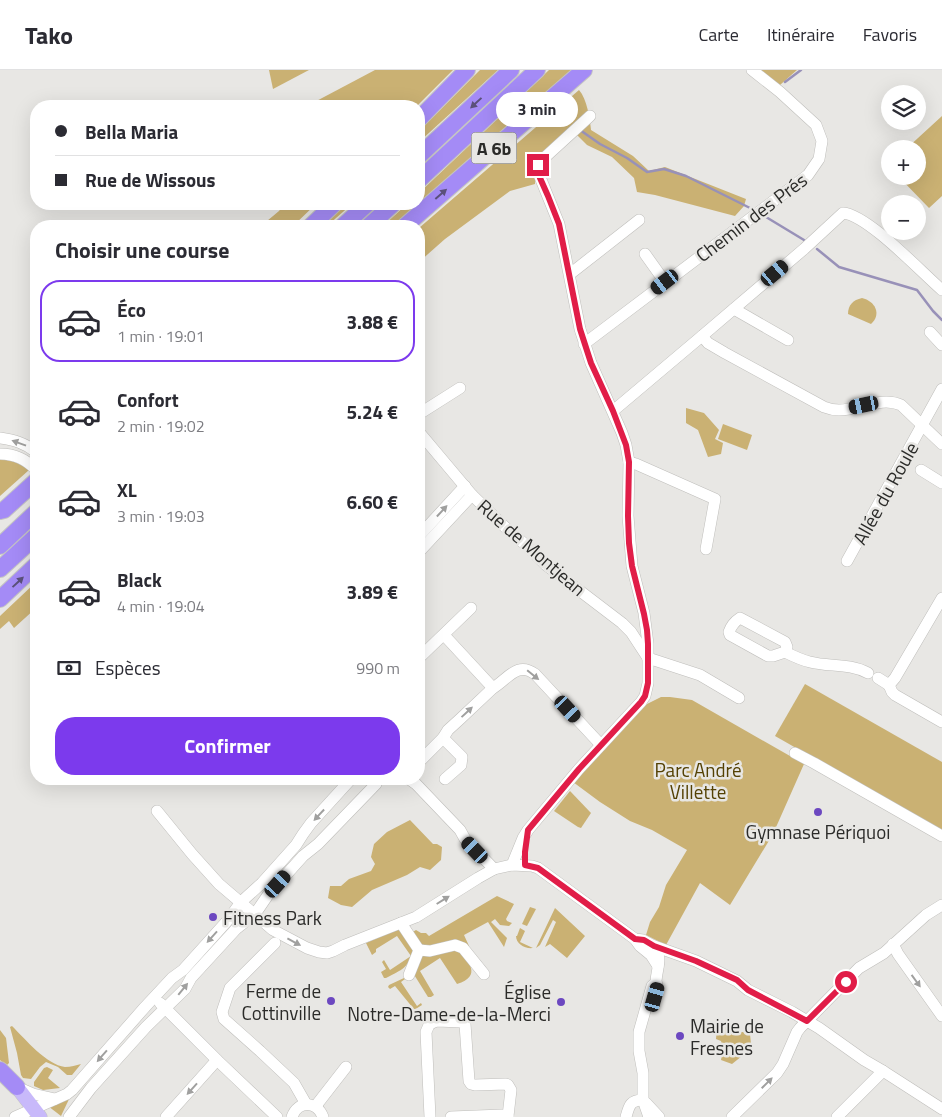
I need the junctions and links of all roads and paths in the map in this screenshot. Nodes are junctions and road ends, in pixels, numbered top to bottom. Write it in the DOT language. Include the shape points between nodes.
graph roads {
  1 [pos="467,70"];
  2 [pos="511,70"];
  3 [pos="537,70"];
  4 [pos="584,70"];
  5 [pos="752,70"];
  6 [pos="425,113"];
  7 [pos="590,116"];
  8 [pos="425,150"];
  9 [pos="425,174"];
  10 [pos="425,209"];
  11 [pos="328,210"];
  12 [pos="361,210"];
  13 [pos="386,210"];
  14 [pos="423,210"];
  15 [pos="317,220"];
  16 [pos="350,220"];
  17 [pos="376,220"];
  18 [pos="412,220"];
  19 [pos="639,220"];
  20 [pos="645,254"];
  21 [pos="570,274"];
  22 [pos="665,282"];
  23 [pos="942,290"];
  24 [pos="734,309"];
  25 [pos="930,332"];
  26 [pos="702,336"];
  27 [pos="788,340"];
  28 [pos="584,344"];
  29 [pos="942,345"];
  30 [pos="460,388"];
  31 [pos="942,389"];
  32 [pos="425,410"];
  33 [pos="613,411"];
  34 [pos="923,425"];
  35 [pos="0,438"];
  36 [pos="425,439"];
  37 [pos="942,444"];
  38 [pos="30,448"];
  39 [pos="0,454"];
  40 [pos="629,462"];
  41 [pos="30,465"];
  42 [pos="921,470"];
  43 [pos="942,483"];
  44 [pos="30,487"];
  45 [pos="468,490"];
  46 [pos="1,514"];
  47 [pos="30,518"];
  48 [pos="425,530"];
  49 [pos="30,542"];
  50 [pos="425,544"];
  51 [pos="0,546"];
  52 [pos="706,549"];
  53 [pos="847,561"];
  54 [pos="0,570"];
  55 [pos="30,571"];
  56 [pos="942,598"];
  57 [pos="0,599"];
  58 [pos="471,608"];
  59 [pos="444,635"];
  60 [pos="425,652"];
  61 [pos="785,652"];
  62 [pos="648,658"];
  63 [pos="889,685"];
  64 [pos="493,688"];
  65 [pos="739,698"];
  66 [pos="942,722"];
  67 [pos="444,738"];
  68 [pos="601,745"];
  69 [pos="795,753"];
  70 [pos="425,756"];
  71 [pos="445,779"];
  72 [pos="346,785"];
  73 [pos="375,785"];
  74 [pos="417,785"];
  75 [pos="157,811"];
  76 [pos="528,830"];
  77 [pos="942,836"];
  78 [pos="512,865"];
  79 [pos="525,865"];
  80 [pos="494,869"];
  81 [pos="241,902"];
  82 [pos="942,905"];
  83 [pos="255,914"];
  84 [pos="401,923"];
  85 [pos="275,943"];
  86 [pos="893,944"];
  87 [pos="419,950"];
  88 [pos="658,955"];
  89 [pos="484,974"];
  90 [pos="409,975"];
  91 [pos="155,998"];
  92 [pos="165,1009"];
  93 [pos="942,1016"];
  94 [pos="807,1021"];
  95 [pos="217,1060"];
  96 [pos="346,1067"];
  97 [pos="0,1070"];
  98 [pos="883,1071"];
  99 [pos="17,1087"];
  100 [pos="55,1099"];
  101 [pos="643,1100"];
  102 [pos="315,1109"];
  103 [pos="942,1109"];
  104 [pos="37,1113"];
  105 [pos="15,1117"];
  106 [pos="69,1117"];
  107 [pos="166,1117"];
  108 [pos="277,1117"];
  109 [pos="292,1117"];
  110 [pos="430,1117"];
  111 [pos="451,1117"];
  112 [pos="508,1117"];
  113 [pos="626,1117"];
  114 [pos="649,1117"];
  115 [pos="659,1117"];
  116 [pos="732,1117"];
  117 [pos="838,1117"];
  1 -- 6 [label="highway"];
  2 -- 8 [label="highway, one-way"];
  3 -- 9 [label="highway"];
  10 -- 4 [label="highway, A 6b, one-way"];
  5 -- 22 [label="street, Chemin des Prés" via="816,125 822,141 819,160 808,174"];
  7 -- 21 [label="street" via="538,165 559,224"];
  11 -- 15 [label="highway"];
  12 -- 16 [label="highway"];
  13 -- 17 [label="highway"];
  18 -- 14 [label="highway, A 6b, one-way"];
  19 -- 21 [label="street"];
  20 -- 22 [label="street"];
  21 -- 28 [label="street"];
  22 -- 28 [label="street, Chemin des Prés"];
  23 -- 24 [label="street" via="872,228 843,213"];
  24 -- 26 [label="street"];
  24 -- 27 [label="street"];
  25 -- 29 [label="street"];
  26 -- 33 [label="street"];
  26 -- 34 [label="street" via="725,354 824,407 841,410 895,402"];
  28 -- 33 [label="street"];
  30 -- 32 [label="street"];
  31 -- 34 [label="street, Allée du Roule"];
  33 -- 40 [label="street"];
  34 -- 37 [label="street"];
  34 -- 53 [label="street, Allée du Roule"];
  38 -- 35 [label="street, one-way"];
  36 -- 45 [label="street, Rue de Montjean"];
  39 -- 41 [label="street" via="20,457"];
  40 -- 52 [label="street" via="715,500"];
  40 -- 62 [label="street" via="630,551 647,630"];
  42 -- 43 [label="street"];
  44 -- 46 [label="highway"];
  48 -- 45 [label="street, one-way"];
  45 -- 50 [label="street"];
  45 -- 62 [label="street, Rue de Montjean" via="546,565 622,622"];
  47 -- 51 [label="highway"];
  49 -- 54 [label="highway"];
  57 -- 55 [label="highway, one-way"];
  56 -- 63 [label="street"];
  58 -- 59 [label="street"];
  59 -- 60 [label="street"];
  59 -- 64 [label="street"];
  61 -- 61 [label="street" via="768,656 730,635 731,627 740,618 785,642"];
  61 -- 63 [label="street" via="812,663 856,668"];
  62 -- 65 [label="street" via="700,675"];
  62 -- 68 [label="street" via="645,696"];
  63 -- 66 [label="street" via="895,695"];
  67 -- 64 [label="street, one-way" via="448,730"];
  64 -- 68 [label="street, one-way" via="518,669 530,670"];
  67 -- 70 [label="street"];
  67 -- 71 [label="street" via="462,757 461,765"];
  68 -- 76 [label="street"];
  69 -- 77 [label="street"];
  72 -- 81 [label="street, one-way" via="262,884"];
  73 -- 83 [label="street" via="303,856"];
  74 -- 80 [label="street"];
  75 -- 81 [label="street" via="219,884"];
  76 -- 78 [label="street"];
  76 -- 79 [label="street"];
  78 -- 79 [label="street"];
  78 -- 80 [label="street"];
  79 -- 88 [label="street" via="538,868 635,939 644,940"];
  84 -- 80 [label="street, one-way"];
  81 -- 83 [label="street"];
  81 -- 91 [label="street, one-way"];
  82 -- 86 [label="street"];
  83 -- 84 [label="street, one-way" via="288,939 327,953"];
  92 -- 83 [label="street, one-way" via="236,929"];
  84 -- 87 [label="street"];
  85 -- 102 [label="street" via="230,988 222,1012 224,1019 294,1083"];
  86 -- 93 [label="street, one-way"];
  86 -- 94 [label="street" via="859,968"];
  87 -- 89 [label="street" via="430,951 455,945 463,948"];
  87 -- 90 [label="street"];
  88 -- 94 [label="street" via="696,961 737,980 748,990"];
  88 -- 101 [label="street" via="658,987 641,1057"];
  91 -- 92 [label="street"];
  91 -- 100 [label="street, one-way" via="72,1090"];
  92 -- 95 [label="street"];
  92 -- 106 [label="street" via="91,1088"];
  94 -- 98 [label="street"];
  116 -- 94 [label="street, one-way" via="777,1073 797,1032"];
  95 -- 107 [label="street, one-way"];
  95 -- 108 [label="street"];
  96 -- 102 [label="street"];
  97 -- 99 [label="highway"];
  98 -- 103 [label="street"];
  98 -- 117 [label="street"];
  99 -- 100 [label="street"];
  99 -- 104 [label="main road"];
  100 -- 104 [label="street"];
  101 -- 113 [label="street" via="632,1102"];
  101 -- 114 [label="street"];
  101 -- 115 [label="street"];
  102 -- 109 [label="street" via="301,1106"];
  104 -- 105 [label="street"];
  110 -- 112 [label="street" via="426,1032 429,1025 437,1021 465,1024 469,1081 475,1085 508,1085 511,1090"];
  111 -- 112 [label="street"];
}
